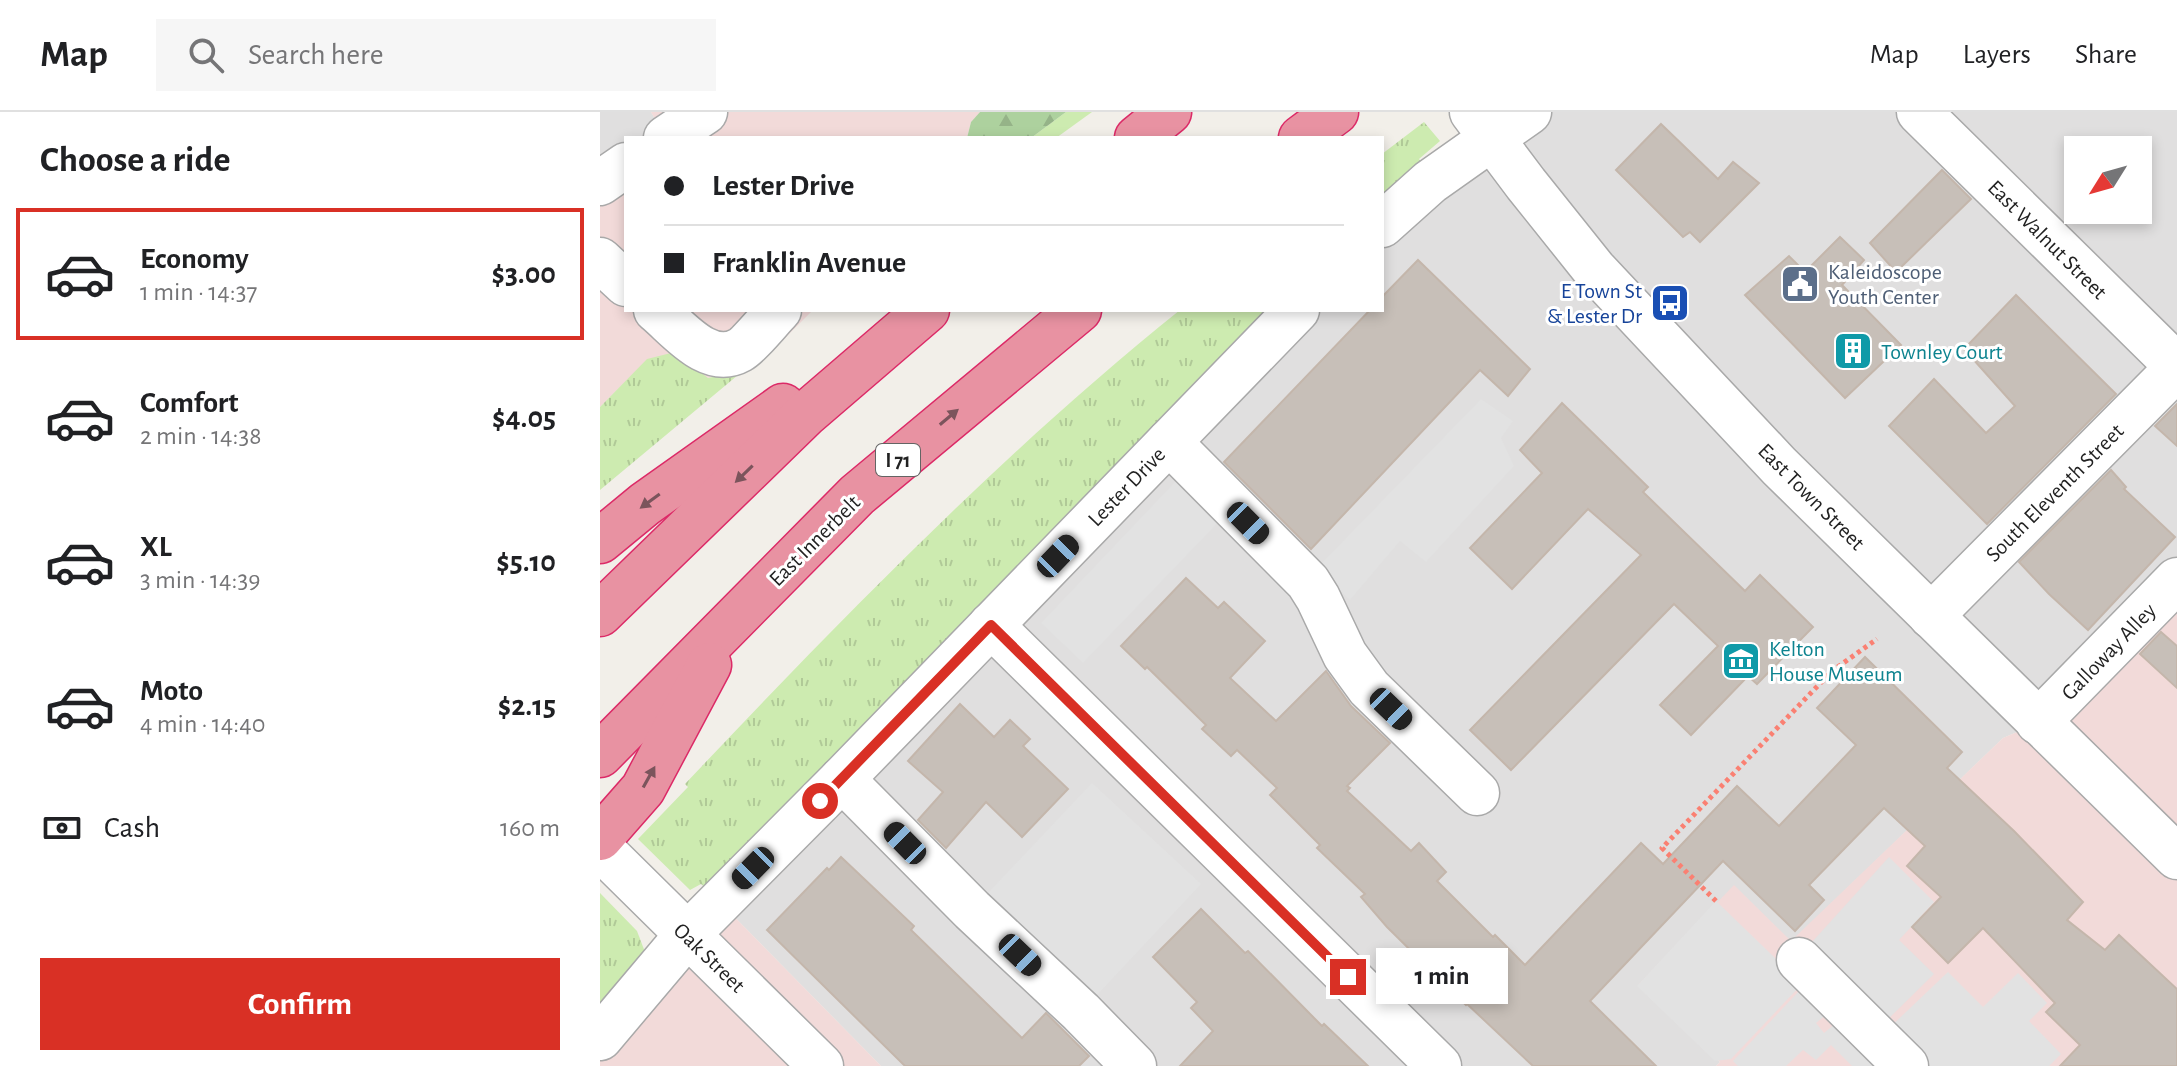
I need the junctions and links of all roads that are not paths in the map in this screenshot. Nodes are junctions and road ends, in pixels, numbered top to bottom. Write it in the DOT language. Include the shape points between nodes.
graph roads {
  1 [pos="705,112"];
  2 [pos="1169,112"];
  3 [pos="1336,112"];
  4 [pos="1529,112"];
  5 [pos="1919,112"];
  6 [pos="1482,125"];
  7 [pos="669,136"];
  8 [pos="1139,136"];
  9 [pos="1304,136"];
  10 [pos="624,166"];
  11 [pos="600,183"];
  12 [pos="1384,223"];
  13 [pos="600,260"];
  14 [pos="624,282"];
  15 [pos="658,312"];
  16 [pos="777,312"];
  17 [pos="916,312"];
  18 [pos="925,312"];
  19 [pos="1077,312"];
  20 [pos="1295,312"];
  21 [pos="2177,367"];
  22 [pos="1169,442"];
  23 [pos="600,541"];
  24 [pos="2177,580"];
  25 [pos="600,614"];
  26 [pos="1931,616"];
  27 [pos="730,625"];
  28 [pos="991,625"];
  29 [pos="2038,722"];
  30 [pos="600,755"];
  31 [pos="842,779"];
  32 [pos="1477,793"];
  33 [pos="600,838"];
  34 [pos="600,848"];
  35 [pos="2177,857"];
  36 [pos="687,935"];
  37 [pos="1799,960"];
  38 [pos="600,1038"];
  39 [pos="821,1066"];
  40 [pos="1134,1066"];
  41 [pos="1439,1066"];
  42 [pos="1906,1066"];
  1 -- 7 [label="street"];
  2 -- 8 [label="highway"];
  3 -- 9 [label="highway"];
  4 -- 6 [label="street"];
  5 -- 21 [label="street, East Walnut Street"];
  6 -- 12 [label="street"];
  6 -- 26 [label="street, East Town Street" via="1594,269 1779,466"];
  10 -- 11 [label="street"];
  13 -- 14 [label="street"];
  15 -- 16 [label="street" via="706,352 721,354 740,350"];
  17 -- 23 [label="highway, one-way"];
  18 -- 25 [label="highway, one-way" via="806,414"];
  27 -- 19 [label="highway, East Innerbelt / I 71, one-way" via="857,495"];
  20 -- 22 [label="street, Lester Drive"];
  21 -- 26 [label="street, South Eleventh Street"];
  22 -- 28 [label="street, Lester Drive"];
  22 -- 32 [label="street" via="1308,582 1369,688"];
  24 -- 29 [label="street, Galloway Alley"];
  26 -- 29 [label="street, East Town Street"];
  27 -- 30 [label="highway, East Innerbelt / I 71"];
  33 -- 27 [label="highway, one-way" via="643,789"];
  28 -- 31 [label="street, Lester Drive"];
  28 -- 41 [label="street"];
  29 -- 35 [label="street, East Town Street"];
  31 -- 36 [label="street, Lester Drive"];
  31 -- 40 [label="street"];
  34 -- 36 [label="street, Oak Street"];
  36 -- 38 [label="street, Lester Drive"];
  36 -- 39 [label="street, Oak Street"];
  37 -- 42 [label="street"];
}
